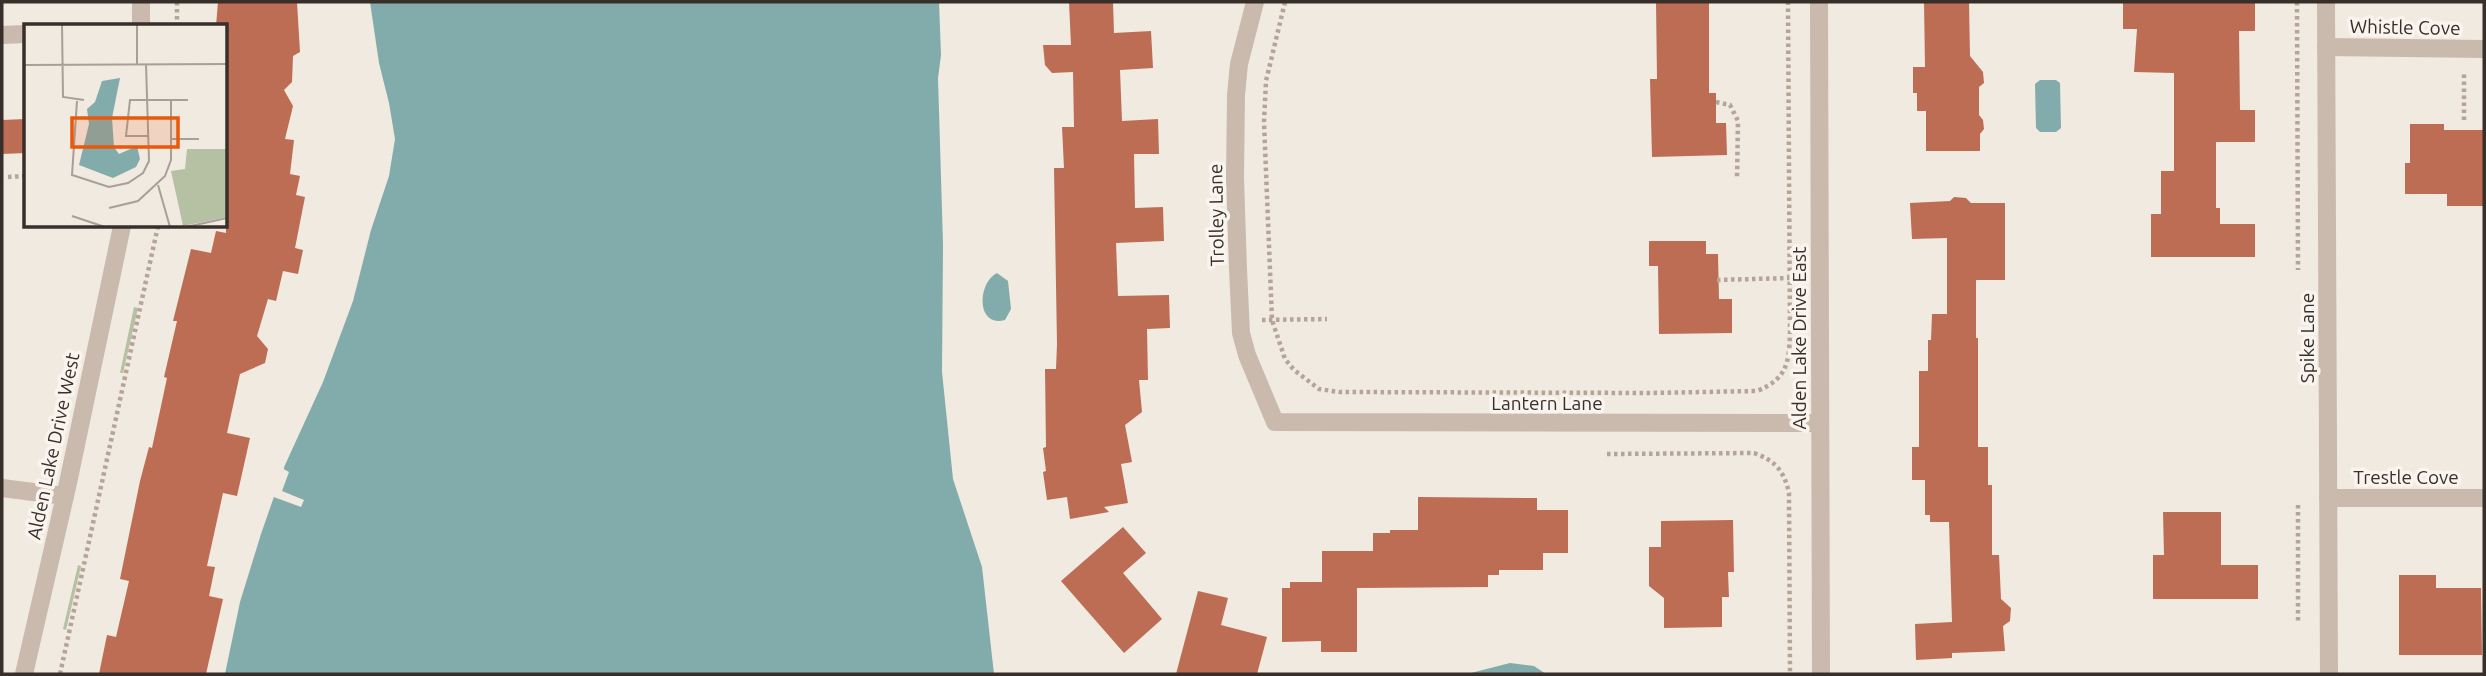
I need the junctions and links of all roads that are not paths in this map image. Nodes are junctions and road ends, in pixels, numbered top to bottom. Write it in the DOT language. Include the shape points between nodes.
graph roads {
  1 [pos="141,2"];
  2 [pos="1255,2"];
  3 [pos="1819,2"];
  4 [pos="2326,2"];
  5 [pos="141,24"];
  6 [pos="24,34"];
  7 [pos="2,35"];
  8 [pos="2326,47"];
  9 [pos="2484,48"];
  10 [pos="122,228"];
  11 [pos="1275,422"];
  12 [pos="1819,424"];
  13 [pos="2,488"];
  14 [pos="65,496"];
  15 [pos="2328,498"];
  16 [pos="2484,498"];
  17 [pos="24,674"];
  18 [pos="1821,674"];
  19 [pos="2329,674"];
  1 -- 5 [label="street"];
  2 -- 11 [label="street, Trolley Lane" via="1236,95 1240,319 1247,355"];
  3 -- 12 [label="street, Alden Lake Drive East"];
  4 -- 8 [label="street, Spike Lane"];
  6 -- 7 [label="street"];
  8 -- 9 [label="street, Whistle Cove"];
  8 -- 15 [label="street, Spike Lane"];
  10 -- 14 [label="street, Alden Lake Drive West"];
  11 -- 12 [label="street, Lantern Lane"];
  12 -- 18 [label="street, Alden Lake Drive East"];
  13 -- 14 [label="street"];
  14 -- 17 [label="street, Alden Lake Drive West"];
  15 -- 16 [label="street, Trestle Cove"];
  15 -- 19 [label="street, Spike Lane"];
}
